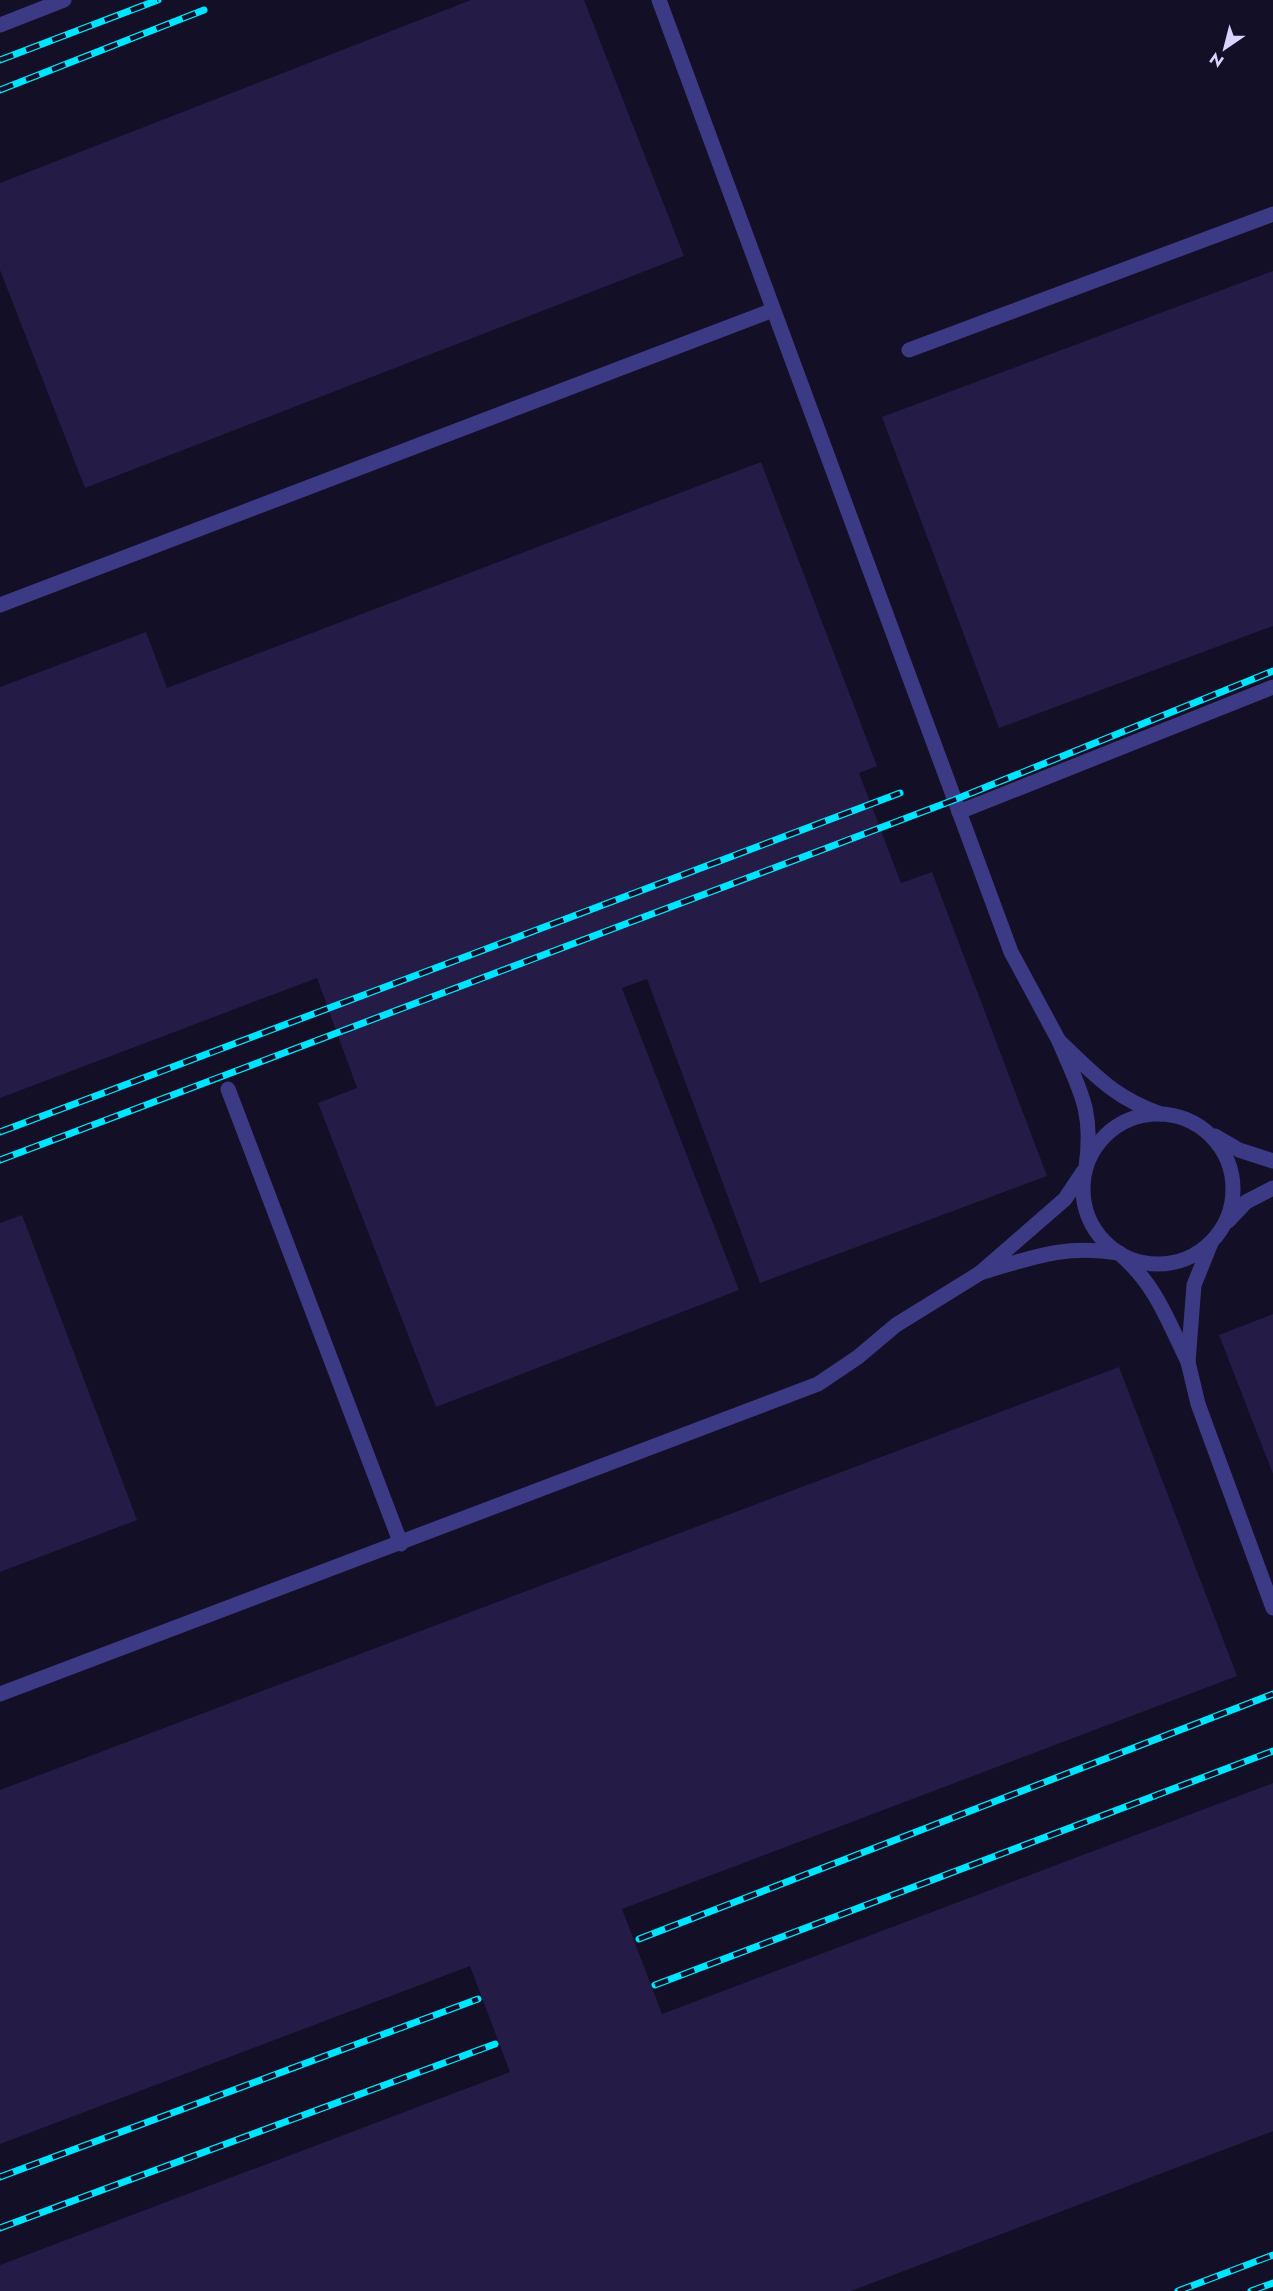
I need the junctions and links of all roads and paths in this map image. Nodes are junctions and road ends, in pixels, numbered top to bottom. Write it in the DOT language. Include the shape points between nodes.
graph roads {
  1 [pos="64,0"];
  2 [pos="659,0"];
  3 [pos="0,25"];
  4 [pos="1273,214"];
  5 [pos="773,310"];
  6 [pos="909,350"];
  7 [pos="0,605"];
  8 [pos="1273,687"];
  9 [pos="958,812"];
  10 [pos="1059,1041"];
  11 [pos="228,1089"];
  12 [pos="1161,1114"];
  13 [pos="1207,1131"];
  14 [pos="1273,1161"];
  15 [pos="1086,1167"];
  16 [pos="1273,1188"];
  17 [pos="1226,1223"];
  18 [pos="1211,1243"];
  19 [pos="1119,1253"];
  20 [pos="980,1273"];
  21 [pos="1188,1362"];
  22 [pos="401,1544"];
  23 [pos="1273,1608"];
  24 [pos="0,1694"];
  1 -- 3 [label="street"];
  2 -- 5 [label="street"];
  4 -- 6 [label="street"];
  5 -- 7 [label="street"];
  5 -- 9 [label="street"];
  8 -- 9 [label="street"];
  9 -- 10 [label="street" via="1011,952"];
  10 -- 12 [label="street" via="1113,1092"];
  10 -- 15 [label="street" via="1088,1109"];
  11 -- 22 [label="street"];
  12 -- 13 [label="street" via="1184,1118"];
  12 -- 15 [label="street" via="1137,1116 1114,1127 1097,1144"];
  13 -- 14 [label="street" via="1239,1150"];
  13 -- 17 [label="street" via="1223,1150 1232,1174 1233,1199"];
  15 -- 19 [label="street" via="1083,1191 1088,1215 1100,1236"];
  15 -- 20 [label="street" via="1065,1199"];
  16 -- 17 [label="street" via="1246,1202"];
  17 -- 18 [label="street"];
  18 -- 19 [label="street" via="1191,1257 1167,1264 1142,1262"];
  18 -- 21 [label="street" via="1194,1285"];
  19 -- 20 [label="street" via="1090,1248 1058,1250"];
  19 -- 21 [label="street" via="1152,1287"];
  20 -- 22 [label="street" via="897,1325 818,1384"];
  21 -- 23 [label="street" via="1198,1404"];
  22 -- 24 [label="street"];
}
